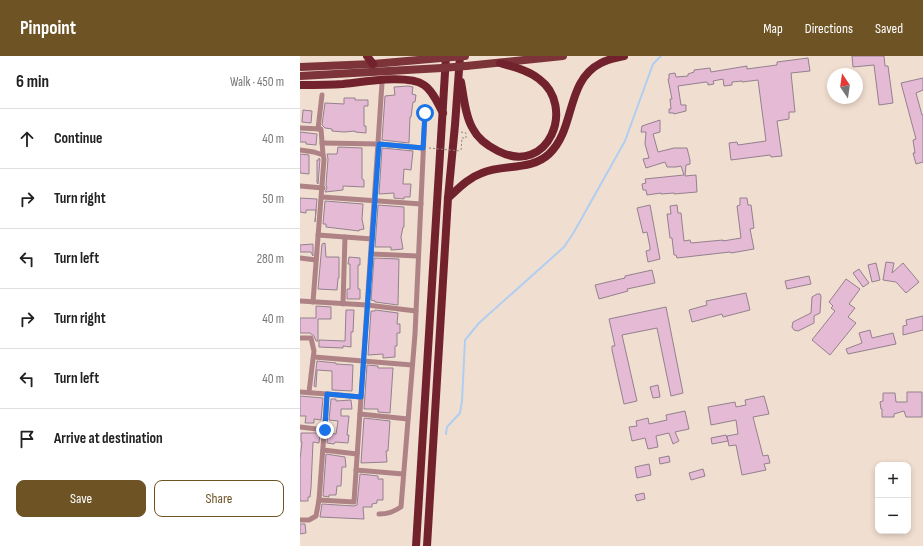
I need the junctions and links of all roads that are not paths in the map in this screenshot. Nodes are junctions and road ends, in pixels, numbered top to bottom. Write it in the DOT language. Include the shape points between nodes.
graph roads {
  1 [pos="367,56"];
  2 [pos="460,56"];
  3 [pos="466,56"];
  4 [pos="563,56"];
  5 [pos="624,56"];
  6 [pos="444,57"];
  7 [pos="500,63"];
  8 [pos="373,64"];
  9 [pos="300,67"];
  10 [pos="459,75"];
  11 [pos="300,76"];
  12 [pos="382,83"];
  13 [pos="300,85"];
  14 [pos="322,95"];
  15 [pos="425,113"];
  16 [pos="443,113"];
  17 [pos="300,128"];
  18 [pos="318,129"];
  19 [pos="322,143"];
  20 [pos="379,144"];
  21 [pos="426,148"];
  22 [pos="300,150"];
  23 [pos="323,155"];
  24 [pos="300,186"];
  25 [pos="322,188"];
  26 [pos="322,197"];
  27 [pos="448,198"];
  28 [pos="375,201"];
  29 [pos="420,204"];
  30 [pos="318,236"];
  31 [pos="345,237"];
  32 [pos="372,239"];
  33 [pos="371,254"];
  34 [pos="418,256"];
  35 [pos="300,258"];
  36 [pos="316,260"];
  37 [pos="300,301"];
  38 [pos="313,302"];
  39 [pos="343,304"];
  40 [pos="367,305"];
  41 [pos="416,310"];
  42 [pos="300,338"];
  43 [pos="314,356"];
  44 [pos="363,361"];
  45 [pos="412,365"];
  46 [pos="300,392"];
  47 [pos="309,392"];
  48 [pos="327,394"];
  49 [pos="361,397"];
  50 [pos="360,414"];
  51 [pos="408,419"];
  52 [pos="300,427"];
  53 [pos="325,430"];
  54 [pos="323,450"];
  55 [pos="357,454"];
  56 [pos="356,470"];
  57 [pos="403,474"];
  58 [pos="319,500"];
  59 [pos="379,514"];
  60 [pos="300,520"];
  61 [pos="416,546"];
  62 [pos="427,546"];
  1 -- 8 [label="highway"];
  2 -- 10 [label="highway"];
  3 -- 6 [label="main road, bridge"];
  4 -- 7 [label="main road"];
  5 -- 27 [label="highway" via="601,63 584,77 577,89 562,135 548,154 532,164 482,173 464,183"];
  6 -- 8 [label="main road"];
  6 -- 16 [label="highway"];
  7 -- 10 [label="highway" via="523,70 540,79 547,87 554,104 556,114 552,135 546,144 526,156 503,154 476,135 469,119"];
  7 -- 11 [label="main road, bridge"];
  8 -- 9 [label="main road"];
  10 -- 27 [label="highway"];
  12 -- 20 [label="street"];
  13 -- 16 [label="highway" via="412,81 430,90"];
  14 -- 18 [label="street"];
  15 -- 21 [label="street"];
  16 -- 61 [label="highway"];
  17 -- 18 [label="street"];
  18 -- 19 [label="street" via="321,129"];
  19 -- 20 [label="street"];
  19 -- 23 [label="street"];
  20 -- 21 [label="street"];
  20 -- 28 [label="street"];
  21 -- 29 [label="street"];
  22 -- 23 [label="street"];
  23 -- 25 [label="street"];
  24 -- 25 [label="street"];
  25 -- 26 [label="street"];
  26 -- 28 [label="street"];
  26 -- 30 [label="street"];
  27 -- 62 [label="highway"];
  28 -- 29 [label="street"];
  28 -- 32 [label="street"];
  29 -- 34 [label="street"];
  30 -- 31 [label="street"];
  30 -- 36 [label="street"];
  31 -- 32 [label="street"];
  31 -- 39 [label="street"];
  32 -- 33 [label="street"];
  33 -- 34 [label="street"];
  33 -- 40 [label="street"];
  34 -- 41 [label="street"];
  35 -- 36 [label="street"];
  36 -- 38 [label="street"];
  37 -- 38 [label="street"];
  38 -- 39 [label="street"];
  39 -- 40 [label="street"];
  40 -- 41 [label="street"];
  40 -- 44 [label="street"];
  41 -- 45 [label="street"];
  42 -- 43 [label="street" via="311,338"];
  43 -- 44 [label="street"];
  43 -- 47 [label="street"];
  44 -- 45 [label="street"];
  44 -- 49 [label="street"];
  45 -- 51 [label="street"];
  46 -- 47 [label="street"];
  47 -- 48 [label="street"];
  48 -- 49 [label="street"];
  48 -- 53 [label="street"];
  49 -- 50 [label="street"];
  50 -- 51 [label="street"];
  50 -- 55 [label="street"];
  51 -- 57 [label="street"];
  52 -- 53 [label="street"];
  53 -- 54 [label="street"];
  54 -- 55 [label="street"];
  54 -- 58 [label="street"];
  55 -- 56 [label="street"];
  56 -- 57 [label="street"];
  56 -- 58 [label="street" via="354,502"];
  57 -- 59 [label="street" via="401,507 394,512"];
  58 -- 60 [label="street" via="316,516 310,520"];
}
